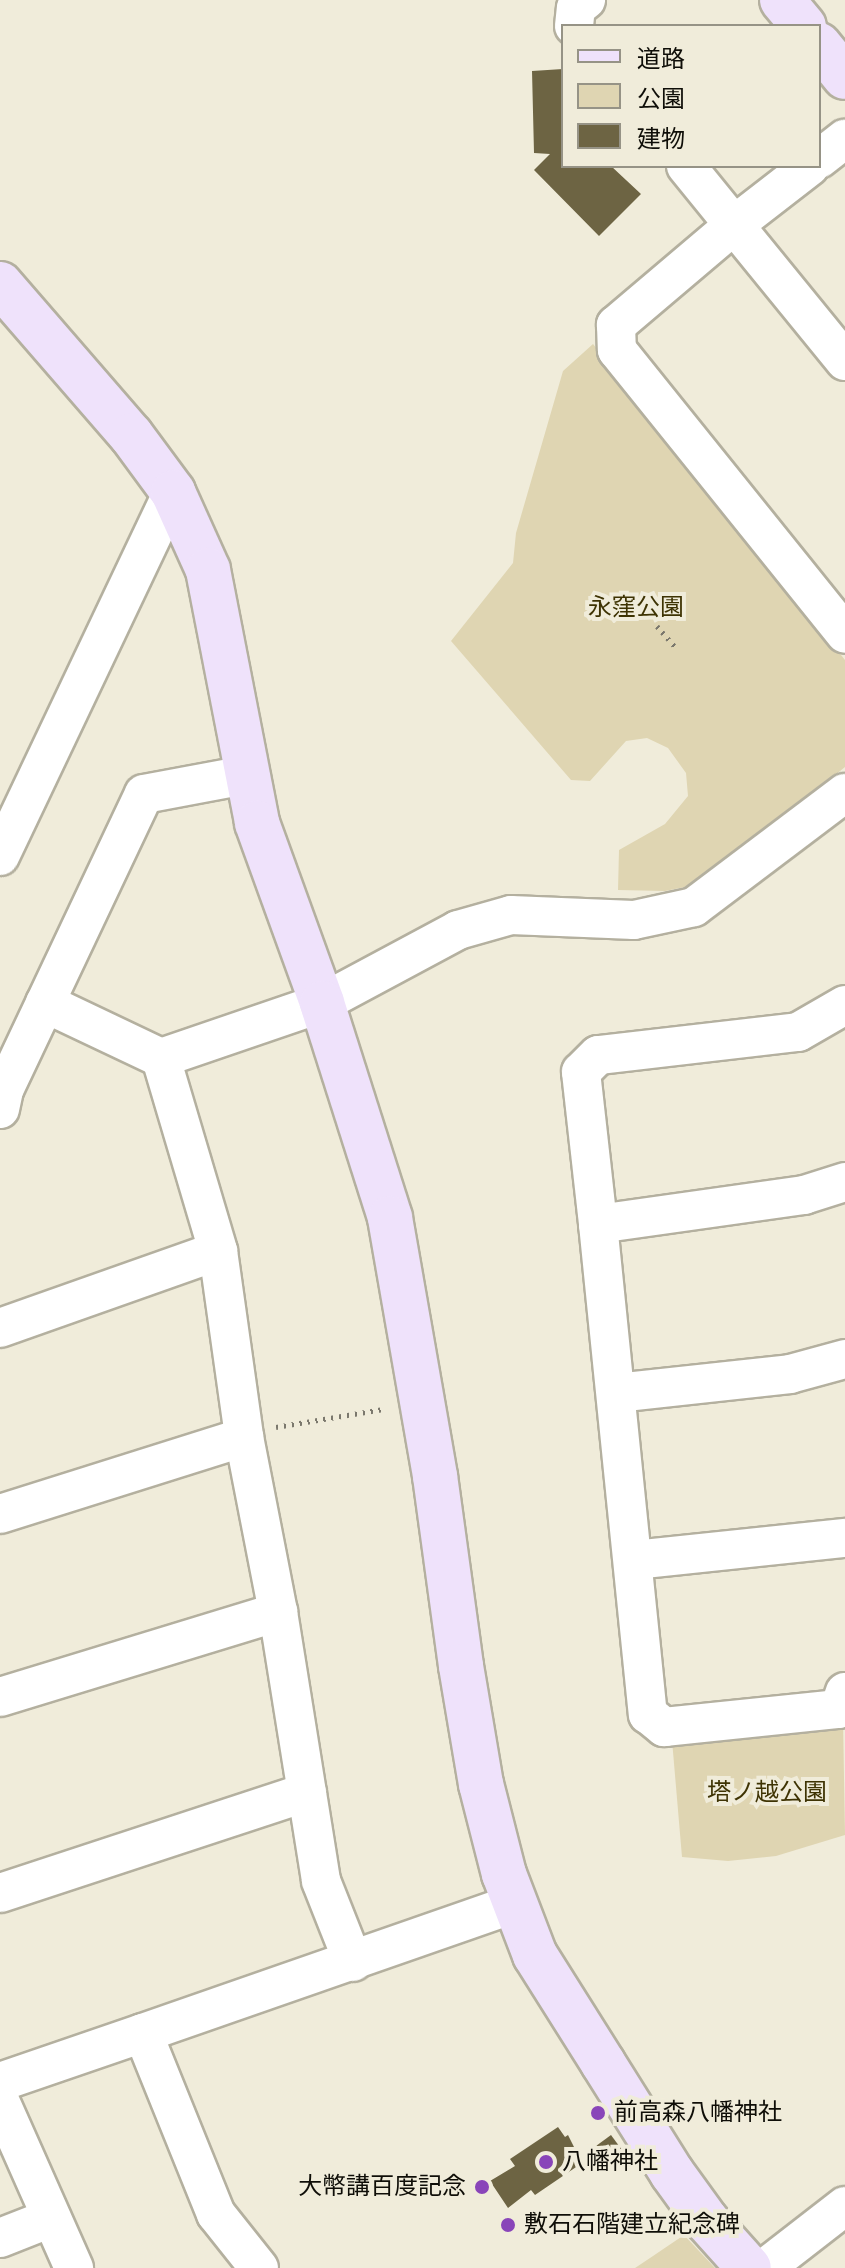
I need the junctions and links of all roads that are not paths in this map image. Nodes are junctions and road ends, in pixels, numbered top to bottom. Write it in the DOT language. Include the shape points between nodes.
graph roads {
  1 [pos="586,0"];
  2 [pos="782,0"];
  3 [pos="574,24"];
  4 [pos="802,24"];
  5 [pos="821,47"];
  6 [pos="845,77"];
  7 [pos="845,139"];
  8 [pos="821,157"];
  9 [pos="688,168"];
  10 [pos="807,168"];
  11 [pos="734,225"];
  12 [pos="0,284"];
  13 [pos="845,361"];
  14 [pos="173,492"];
  15 [pos="845,634"];
  16 [pos="246,775"];
  17 [pos="845,793"];
  18 [pos="0,856"];
  19 [pos="45,1003"];
  20 [pos="322,1003"];
  21 [pos="845,1005"];
  22 [pos="161,1058"];
  23 [pos="0,1109"];
  24 [pos="845,1182"];
  25 [pos="598,1224"];
  26 [pos="218,1251"];
  27 [pos="0,1328"];
  28 [pos="845,1359"];
  29 [pos="616,1393"];
  30 [pos="244,1437"];
  31 [pos="0,1514"];
  32 [pos="845,1538"];
  33 [pos="634,1560"];
  34 [pos="278,1612"];
  35 [pos="845,1692"];
  36 [pos="0,1697"];
  37 [pos="307,1792"];
  38 [pos="0,1893"];
  39 [pos="514,1904"];
  40 [pos="353,1962"];
  41 [pos="143,2033"];
  42 [pos="0,2082"];
  43 [pos="0,2101"];
  44 [pos="845,2206"];
  45 [pos="51,2218"];
  46 [pos="0,2238"];
  47 [pos="74,2268"];
  48 [pos="259,2268"];
  49 [pos="749,2268"];
  50 [pos="765,2268"];
  1 -- 3 [label="street" via="576,8"];
  2 -- 4 [label="street"];
  5 -- 6 [label="street"];
  7 -- 8 [label="street"];
  9 -- 11 [label="street"];
  10 -- 11 [label="street"];
  11 -- 13 [label="street"];
  11 -- 15 [label="street" via="616,325 617,350"];
  12 -- 14 [label="street" via="131,435"];
  14 -- 16 [label="street" via="208,570"];
  14 -- 18 [label="street"];
  16 -- 19 [label="street" via="144,794"];
  16 -- 20 [label="street" via="257,823"];
  17 -- 20 [label="street" via="694,907 634,920 511,915 458,930"];
  19 -- 22 [label="street"];
  19 -- 23 [label="street"];
  20 -- 22 [label="street"];
  20 -- 39 [label="street" via="390,1218 481,1784"];
  21 -- 25 [label="street" via="798,1032 598,1055 581,1072"];
  22 -- 26 [label="street"];
  24 -- 25 [label="street" via="804,1195"];
  25 -- 29 [label="street"];
  26 -- 27 [label="street"];
  26 -- 30 [label="street"];
  28 -- 29 [label="street" via="790,1374"];
  29 -- 33 [label="street"];
  30 -- 31 [label="street"];
  30 -- 34 [label="street"];
  32 -- 33 [label="street"];
  33 -- 35 [label="street" via="648,1714 664,1727 839,1709"];
  34 -- 36 [label="street"];
  34 -- 37 [label="street"];
  37 -- 38 [label="street"];
  37 -- 40 [label="street" via="321,1881"];
  39 -- 40 [label="street"];
  39 -- 49 [label="street" via="535,1955 672,2173"];
  40 -- 41 [label="street"];
  41 -- 42 [label="street"];
  41 -- 48 [label="street" via="216,2214"];
  43 -- 45 [label="street"];
  44 -- 50 [label="street"];
  45 -- 46 [label="street"];
  45 -- 47 [label="street"];
}
